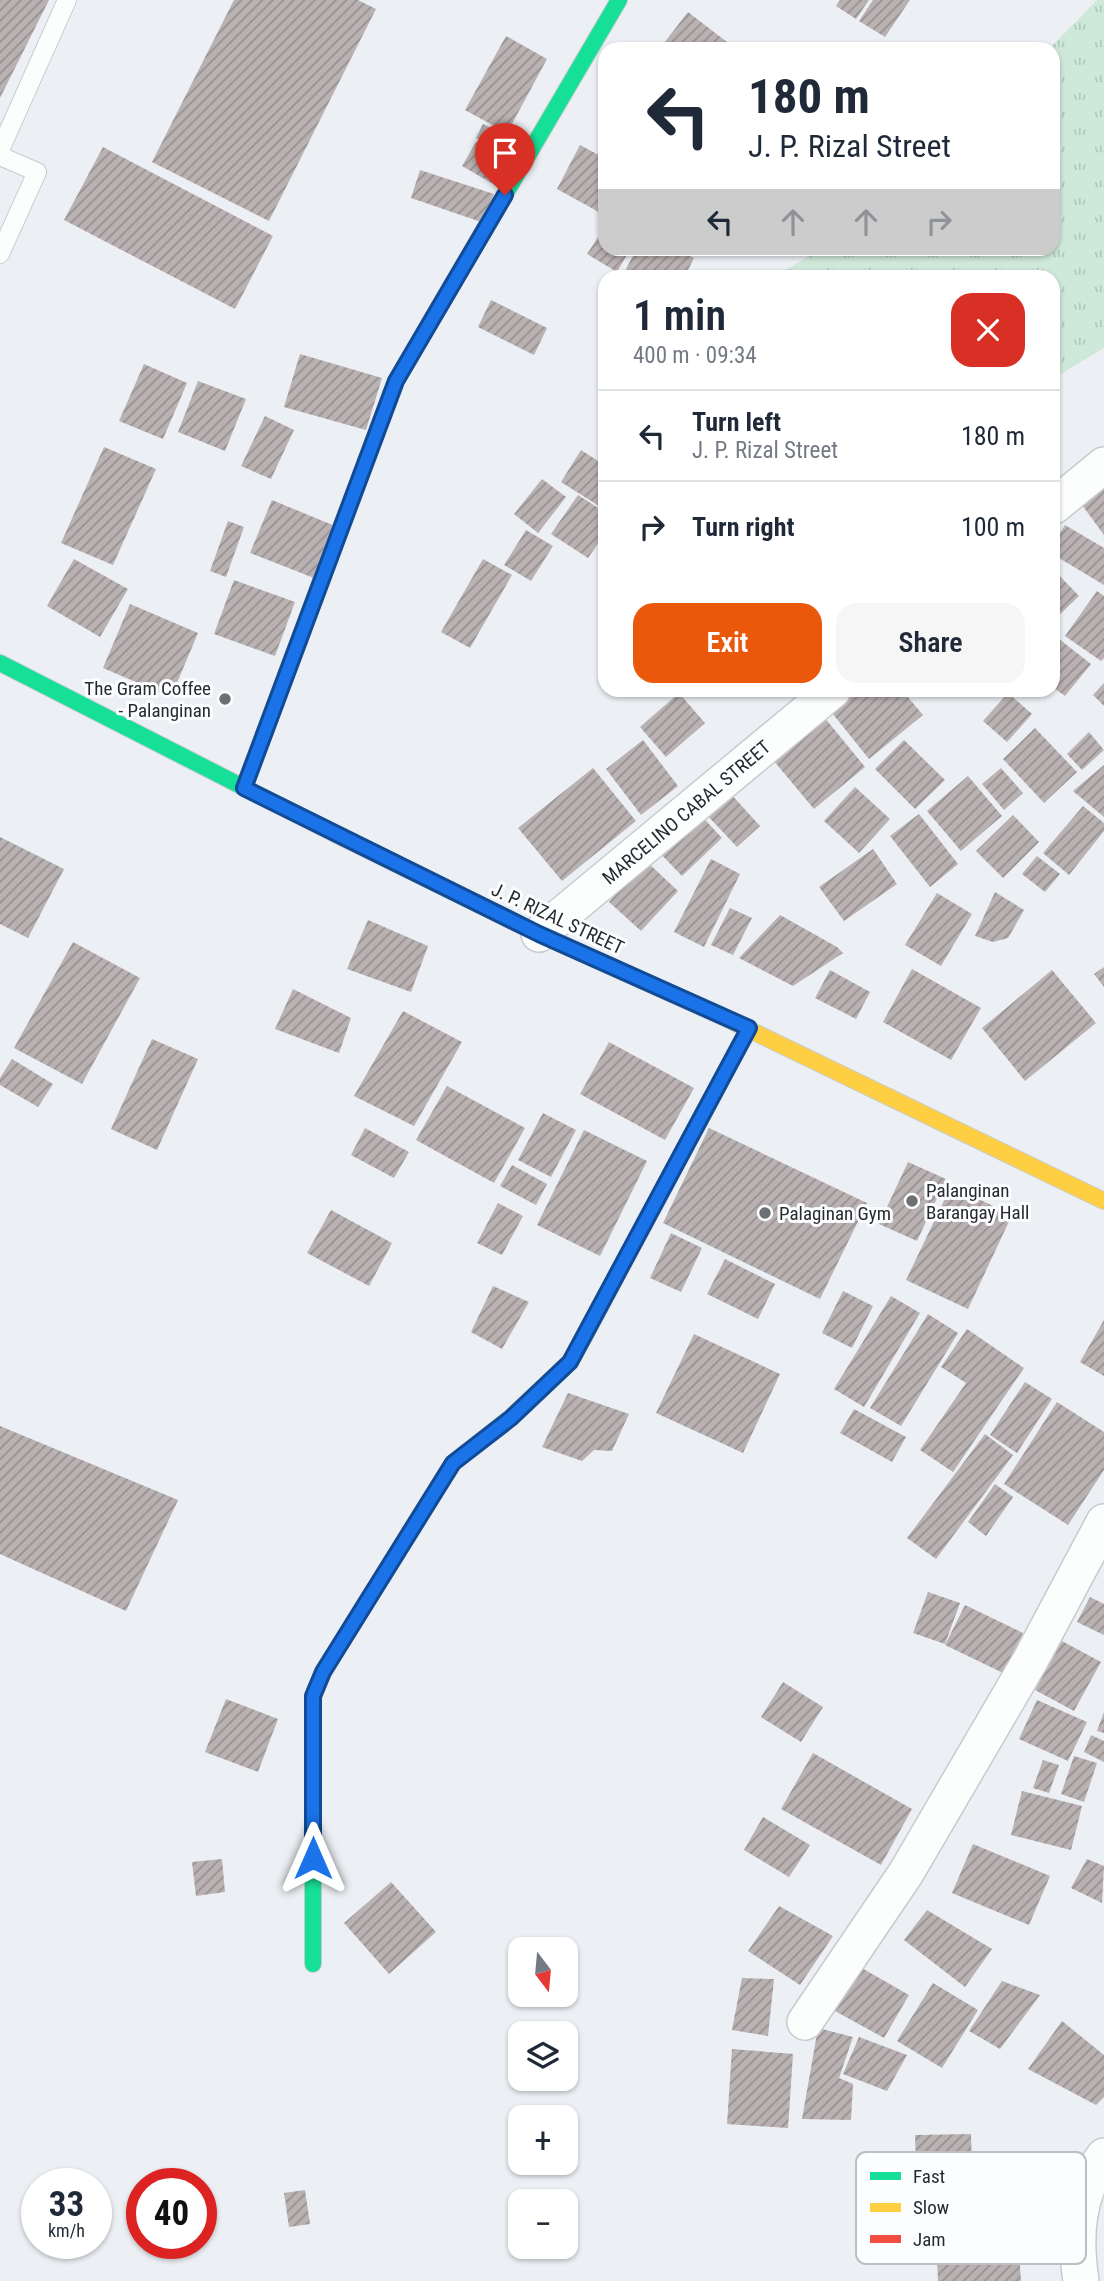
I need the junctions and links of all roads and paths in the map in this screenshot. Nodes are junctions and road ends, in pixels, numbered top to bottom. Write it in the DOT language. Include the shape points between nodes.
graph roads {
  1 [pos="67,0"];
  2 [pos="619,0"];
  3 [pos="0,150"];
  4 [pos="0,156"];
  5 [pos="0,254"];
  6 [pos="1104,465"];
  7 [pos="1060,501"];
  8 [pos="0,663"];
  9 [pos="825,697"];
  10 [pos="244,788"];
  11 [pos="539,934"];
  12 [pos="749,1028"];
  13 [pos="1104,1201"];
  14 [pos="1104,1522"];
  15 [pos="313,1964"];
  16 [pos="805,2022"];
  17 [pos="1104,2156"];
  18 [pos="1086,2189"];
  1 -- 3 [label="lane"];
  2 -- 10 [label="street" via="396,381"];
  4 -- 5 [label="lane" via="37,172"];
  6 -- 7 [label="street"];
  8 -- 10 [label="street, J. P. RIZAL STREET"];
  9 -- 11 [label="street, MARCELINO CABAL STREET"];
  10 -- 11 [label="street, J. P. RIZAL STREET"];
  11 -- 12 [label="street, J. P. RIZAL STREET"];
  12 -- 13 [label="street, J. P. RIZAL STREET"];
  12 -- 15 [label="street" via="570,1362 511,1418 453,1463 323,1672 313,1696"];
  14 -- 16 [label="street" via="1031,1659 906,1873"];
  17 -- 18 [label="street"];
}
